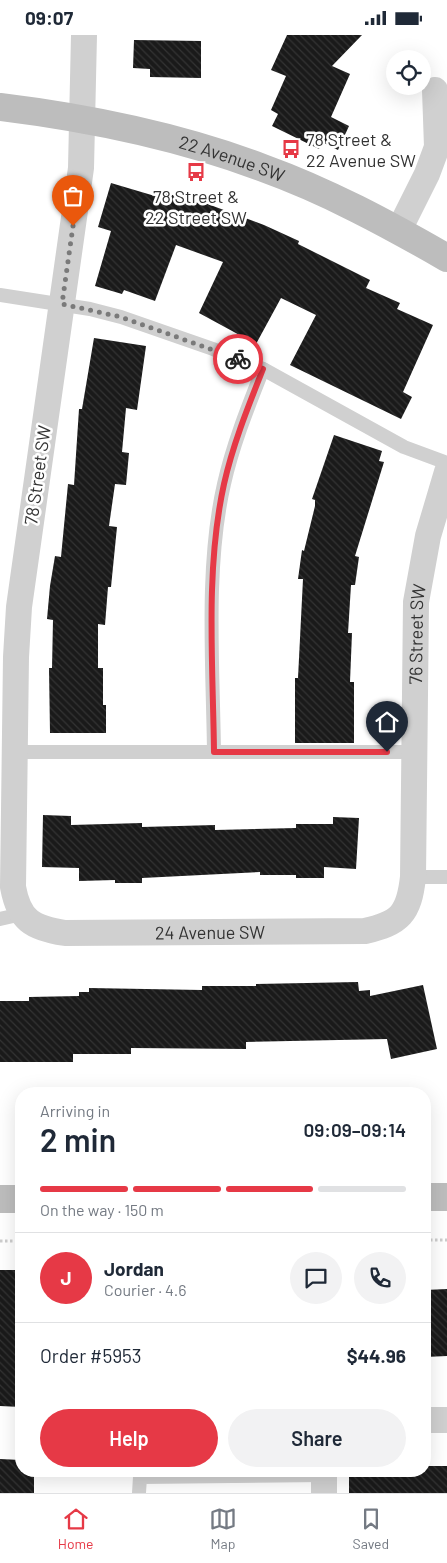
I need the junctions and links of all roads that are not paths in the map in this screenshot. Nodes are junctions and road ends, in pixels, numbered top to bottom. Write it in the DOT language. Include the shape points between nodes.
graph roads {
  1 [pos="84,35"];
  2 [pos="435,89"];
  3 [pos="0,107"];
  4 [pos="84,119"];
  5 [pos="399,230"];
  6 [pos="447,258"];
  7 [pos="0,295"];
  8 [pos="62,304"];
  9 [pos="263,369"];
  10 [pos="447,463"];
  11 [pos="447,472"];
  12 [pos="15,752"];
  13 [pos="214,752"];
  14 [pos="415,752"];
  15 [pos="413,877"];
  16 [pos="447,877"];
  17 [pos="11,917"];
  18 [pos="400,917"];
  19 [pos="431,1197"];
  20 [pos="447,1197"];
  21 [pos="0,1199"];
  22 [pos="15,1199"];
  23 [pos="431,1420"];
  24 [pos="447,1420"];
  25 [pos="324,1480"];
  26 [pos="139,1493"];
  1 -- 4 [label="street, 78 Street SW"];
  2 -- 5 [label="street" via="436,147 428,174"];
  3 -- 4 [label="street, 22 Avenue SW"];
  4 -- 5 [label="street, 22 Avenue SW" via="176,140 264,168"];
  4 -- 8 [label="street, 78 Street SW" via="81,168"];
  5 -- 6 [label="street, 22 Avenue SW"];
  7 -- 8 [label="lane"];
  8 -- 9 [label="lane" via="121,317"];
  8 -- 12 [label="street, 78 Street SW" via="19,607"];
  9 -- 10 [label="lane" via="389,439"];
  9 -- 13 [label="lane" via="236,439 222,496 212,573"];
  11 -- 14 [label="street, 76 Street SW" via="428,536 416,602"];
  12 -- 13 [label="lane"];
  12 -- 17 [label="street, 78 Street SW"];
  13 -- 14 [label="lane"];
  14 -- 15 [label="street, 76 Street SW"];
  15 -- 16 [label="lane"];
  15 -- 18 [label="street, 76 Street SW" via="407,907"];
  17 -- 18 [label="street, 24 Avenue SW" via="65,933 365,931 391,924"];
  19 -- 20 [label="street"];
  21 -- 22 [label="street"];
  23 -- 24 [label="street"];
  25 -- 26 [label="lane" via="140,1477"];
}
